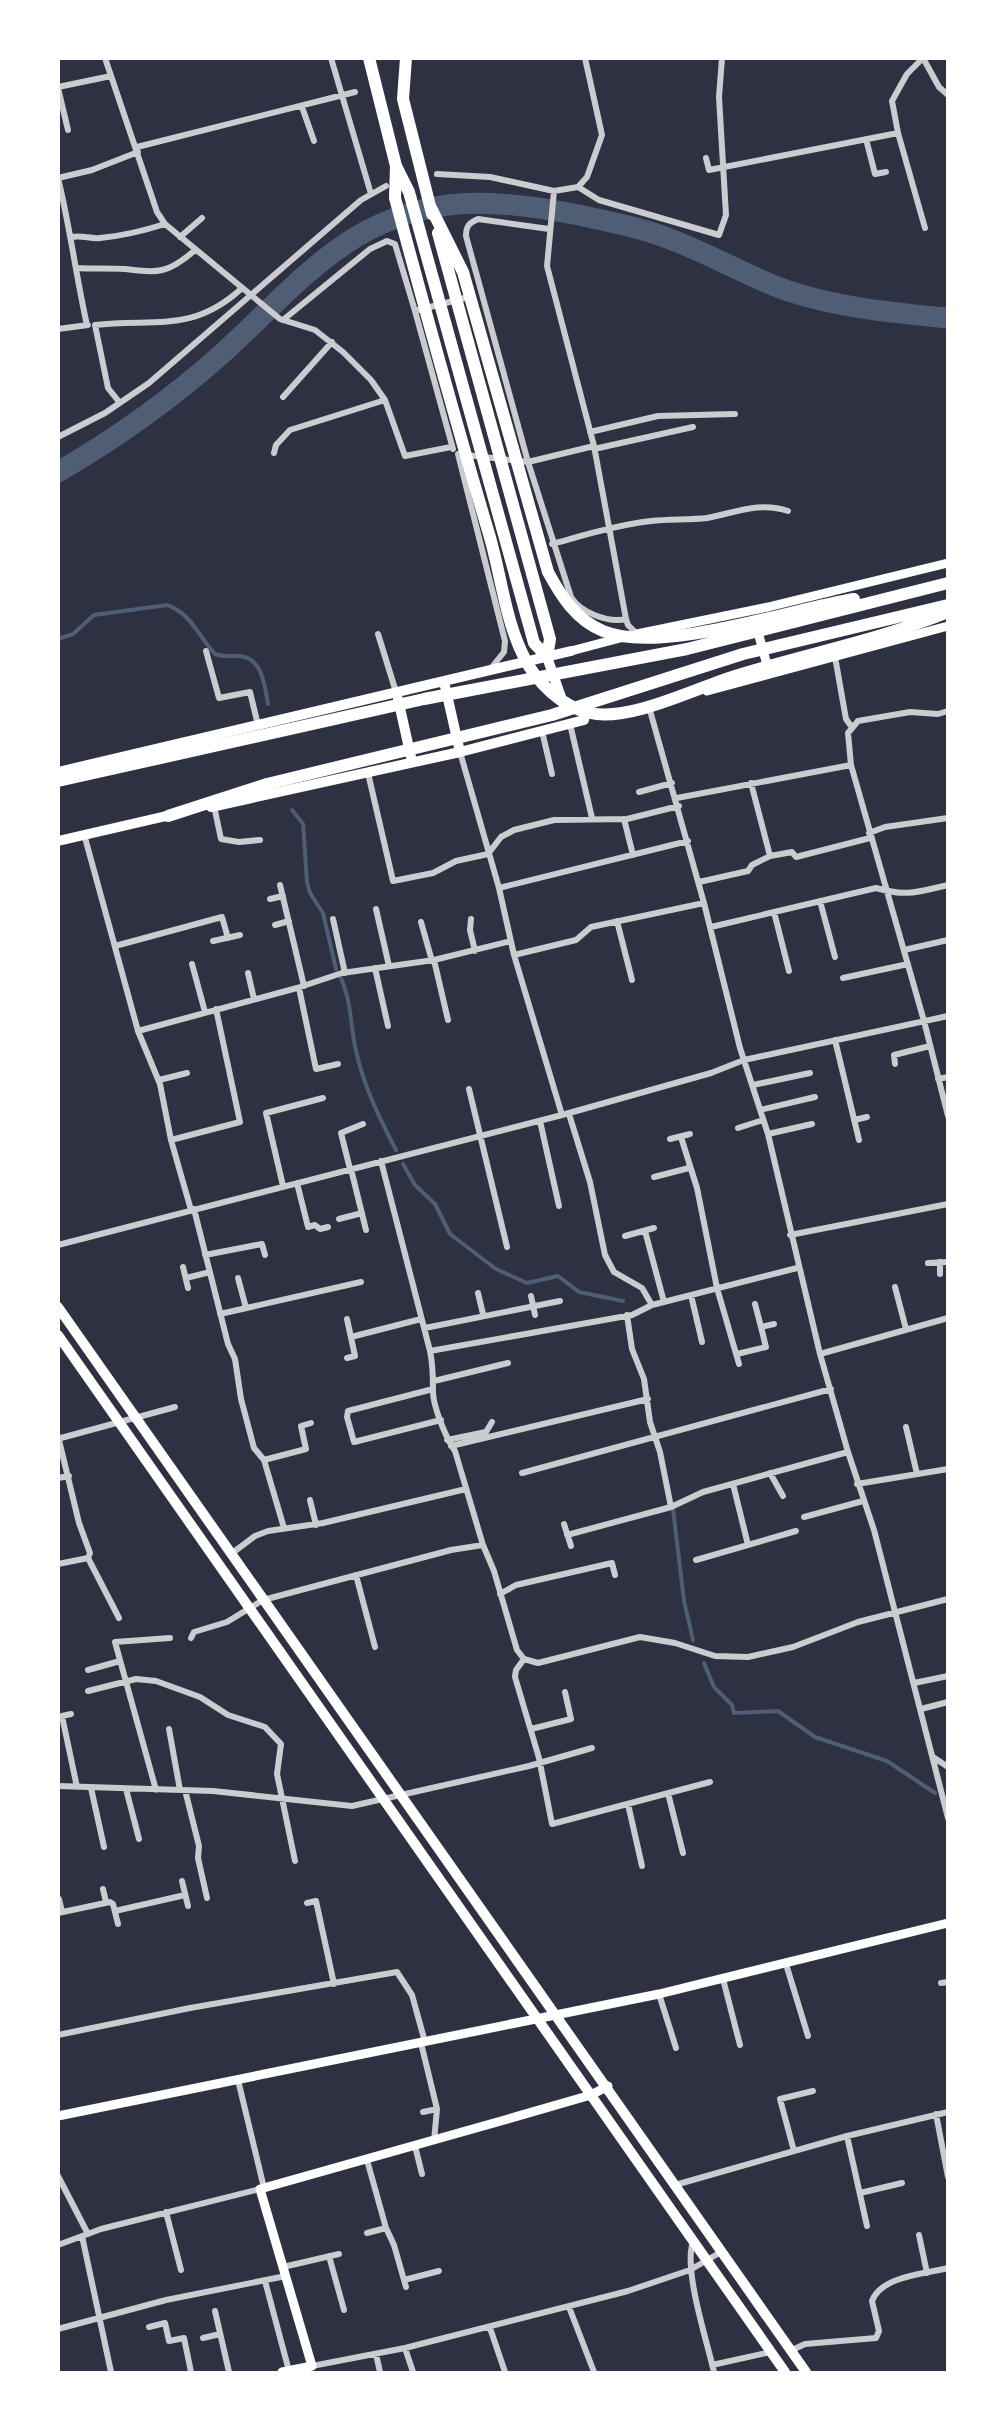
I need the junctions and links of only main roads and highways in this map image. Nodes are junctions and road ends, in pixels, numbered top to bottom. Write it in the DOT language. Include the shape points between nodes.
graph roads {
  1 [pos="369,58"];
  2 [pos="406,58"];
  3 [pos="396,166"];
  4 [pos="430,206"];
  5 [pos="948,563"];
  6 [pos="946,584"];
  7 [pos="948,605"];
  8 [pos="752,610"];
  9 [pos="948,612"];
  10 [pos="948,626"];
  11 [pos="571,651"];
  12 [pos="547,657"];
  13 [pos="770,675"];
  14 [pos="444,680"];
  15 [pos="396,692"];
  16 [pos="585,720"];
  17 [pos="570,724"];
  18 [pos="460,752"];
  19 [pos="412,763"];
  20 [pos="58,772"];
  21 [pos="58,781"];
  22 [pos="168,816"];
  23 [pos="58,841"];
  24 [pos="58,1307"];
  25 [pos="58,1335"];
  26 [pos="948,1923"];
  27 [pos="554,2016"];
  28 [pos="537,2019"];
  29 [pos="608,2086"];
  30 [pos="591,2095"];
  31 [pos="58,2116"];
  32 [pos="314,2369"];
  33 [pos="286,2372"];
  34 [pos="785,2373"];
  35 [pos="806,2373"];
  1 -- 3 [label="highway"];
  2 -- 4 [label="highway" via="403,99"];
  3 -- 9 [label="highway" via="395,198 514,635 531,670 552,693 589,713 628,712 735,676 890,634"];
  3 -- 12 [label="highway" via="409,192 534,643"];
  4 -- 6 [label="highway" via="463,272 548,572 563,600 584,619 604,632 640,640"];
  4 -- 12 [label="highway" via="550,639"];
  5 -- 8 [label="main road"];
  6 -- 21 [label="highway" via="613,664 413,701"];
  7 -- 22 [label="highway" via="743,654 552,715 267,784"];
  8 -- 11 [label="main road"];
  8 -- 13 [label="main road"];
  10 -- 13 [label="main road"];
  11 -- 12 [label="highway"];
  12 -- 14 [label="highway"];
  12 -- 17 [label="highway"];
  13 -- 16 [label="main road"];
  14 -- 15 [label="highway"];
  14 -- 18 [label="highway"];
  15 -- 19 [label="highway"];
  15 -- 20 [label="highway"];
  16 -- 17 [label="highway"];
  17 -- 18 [label="highway"];
  18 -- 19 [label="highway"];
  19 -- 22 [label="highway"];
  22 -- 23 [label="highway"];
  24 -- 27 [label="highway"];
  25 -- 28 [label="highway"];
  26 -- 27 [label="main road"];
  27 -- 28 [label="main road"];
  27 -- 29 [label="highway"];
  28 -- 30 [label="highway"];
  28 -- 31 [label="main road"];
  29 -- 30 [label="main road"];
  29 -- 35 [label="highway"];
  30 -- 32 [label="main road" via="262,2188"];
  30 -- 34 [label="highway"];
  32 -- 33 [label="main road"];
}
